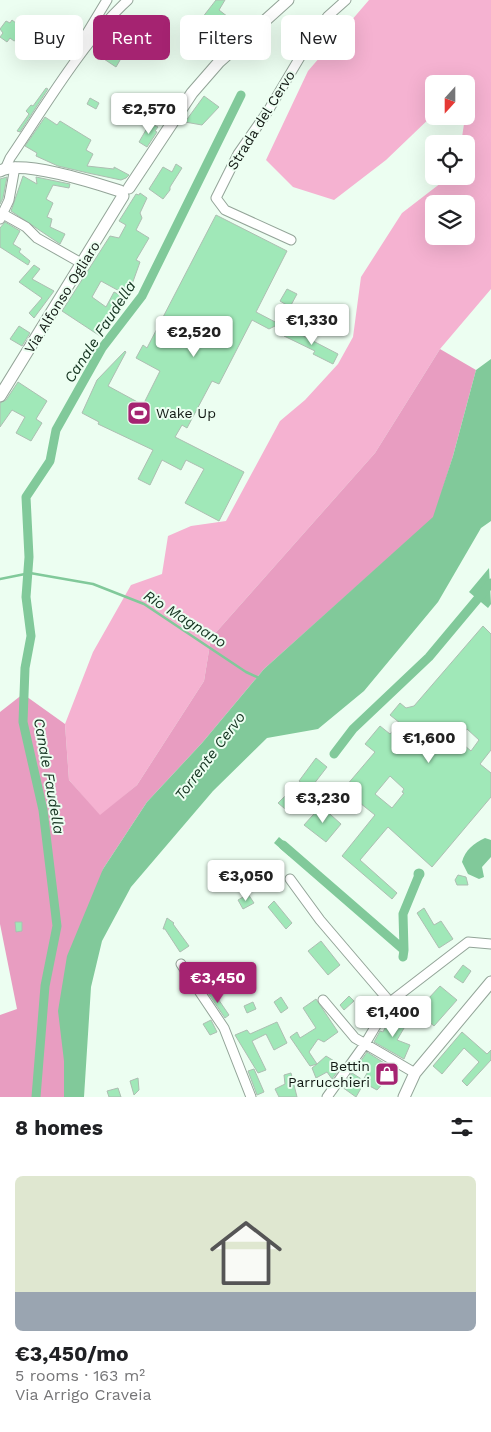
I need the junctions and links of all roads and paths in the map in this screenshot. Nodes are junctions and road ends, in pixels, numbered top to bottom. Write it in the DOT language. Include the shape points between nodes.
graph roads {
  1 [pos="107,0"];
  2 [pos="128,0"];
  3 [pos="288,0"];
  4 [pos="346,0"];
  5 [pos="74,66"];
  6 [pos="7,169"];
  7 [pos="124,192"];
  8 [pos="1,217"];
  9 [pos="291,240"];
  10 [pos="83,264"];
  11 [pos="0,396"];
  12 [pos="290,879"];
  13 [pos="491,944"];
  14 [pos="181,964"];
  15 [pos="489,988"];
  16 [pos="323,1000"];
  17 [pos="390,1002"];
  18 [pos="365,1044"];
  19 [pos="415,1073"];
  20 [pos="251,1097"];
  21 [pos="328,1097"];
  22 [pos="402,1097"];
  1 -- 5 [label="street" via="78,48"];
  2 -- 5 [label="street" via="113,14"];
  3 -- 7 [label="main road, Via Alfonso Ogliaro" via="219,62 192,93"];
  4 -- 9 [label="street, Strada del Cervo" via="328,16 312,38 238,154 216,198 225,210"];
  5 -- 6 [label="street" via="10,158"];
  6 -- 7 [label="main road" via="35,169"];
  6 -- 8 [label="street" via="9,200"];
  7 -- 10 [label="main road, Via Alfonso Ogliaro"];
  8 -- 10 [label="street" via="26,227 37,238"];
  10 -- 11 [label="main road, Via Alfonso Ogliaro"];
  12 -- 17 [label="street" via="320,920"];
  13 -- 17 [label="street" via="468,942"];
  14 -- 20 [label="street" via="224,1028"];
  15 -- 19 [label="main road"];
  16 -- 18 [label="street" via="341,1025"];
  17 -- 18 [label="street"];
  18 -- 19 [label="street"];
  18 -- 21 [label="street"];
  19 -- 22 [label="main road"];
}
